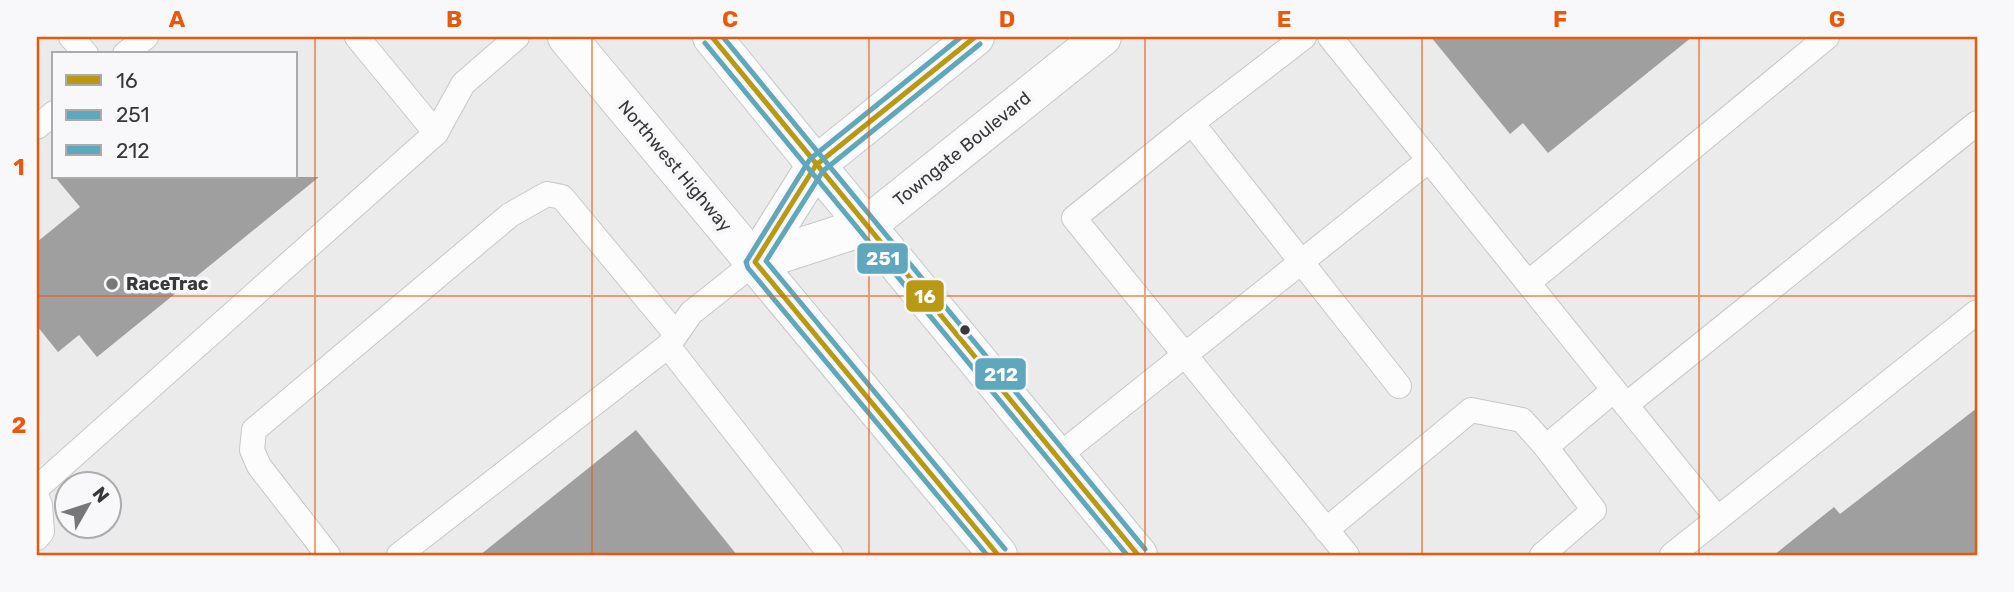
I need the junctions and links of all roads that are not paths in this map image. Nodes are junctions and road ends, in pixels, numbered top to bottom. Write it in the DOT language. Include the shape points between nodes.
graph roads {
  1 [pos="71,37"];
  2 [pos="146,37"];
  3 [pos="357,37"];
  4 [pos="517,37"];
  5 [pos="567,37"];
  6 [pos="712,37"];
  7 [pos="975,37"];
  8 [pos="1102,37"];
  9 [pos="1304,37"];
  10 [pos="1330,37"];
  11 [pos="1827,37"];
  12 [pos="84,52"];
  13 [pos="127,52"];
  14 [pos="52,115"];
  15 [pos="1192,123"];
  16 [pos="1977,123"];
  17 [pos="37,127"];
  18 [pos="436,133"];
  19 [pos="1429,160"];
  20 [pos="816,165"];
  21 [pos="866,226"];
  22 [pos="755,262"];
  23 [pos="1301,262"];
  24 [pos="1528,283"];
  25 [pos="1977,312"];
  26 [pos="672,340"];
  27 [pos="1184,355"];
  28 [pos="1399,386"];
  29 [pos="1620,398"];
  30 [pos="1546,447"];
  31 [pos="1057,457"];
  32 [pos="37,488"];
  33 [pos="37,497"];
  34 [pos="1717,518"];
  35 [pos="1326,530"];
  36 [pos="37,538"];
  37 [pos="328,555"];
  38 [pos="399,555"];
  39 [pos="831,555"];
  40 [pos="998,555"];
  41 [pos="1138,555"];
  42 [pos="1347,555"];
  43 [pos="1542,555"];
  44 [pos="1672,555"];
  1 -- 12 [label="lane"];
  2 -- 13 [label="lane"];
  3 -- 18 [label="lane"];
  4 -- 18 [label="lane" via="463,85"];
  5 -- 22 [label="main road, Northwest Highway"];
  6 -- 20 [label="main road"];
  7 -- 20 [label="main road"];
  8 -- 21 [label="main road, Towngate Boulevard"];
  9 -- 15 [label="lane"];
  10 -- 19 [label="lane"];
  11 -- 24 [label="lane"];
  14 -- 17 [label="lane"];
  15 -- 23 [label="lane"];
  15 -- 27 [label="lane" via="1074,218"];
  16 -- 29 [label="lane"];
  18 -- 32 [label="lane"];
  19 -- 23 [label="lane"];
  19 -- 24 [label="lane"];
  20 -- 21 [label="main road"];
  20 -- 22 [label="main road"];
  21 -- 22 [label="main road, Towngate Boulevard"];
  21 -- 31 [label="main road"];
  22 -- 26 [label="lane" via="691,313"];
  22 -- 40 [label="main road, Northwest Highway"];
  23 -- 27 [label="lane"];
  23 -- 28 [label="lane"];
  24 -- 29 [label="lane"];
  25 -- 34 [label="lane"];
  26 -- 37 [label="lane" via="562,197 547,194 510,215 254,430 252,450 259,466"];
  26 -- 38 [label="lane"];
  26 -- 39 [label="lane"];
  27 -- 31 [label="lane"];
  27 -- 35 [label="lane"];
  29 -- 30 [label="lane"];
  29 -- 34 [label="lane"];
  30 -- 35 [label="lane" via="1522,420 1471,410"];
  30 -- 43 [label="lane" via="1594,510"];
  31 -- 41 [label="main road"];
  33 -- 36 [label="lane" via="42,532"];
  34 -- 44 [label="lane"];
  35 -- 42 [label="lane"];
}
